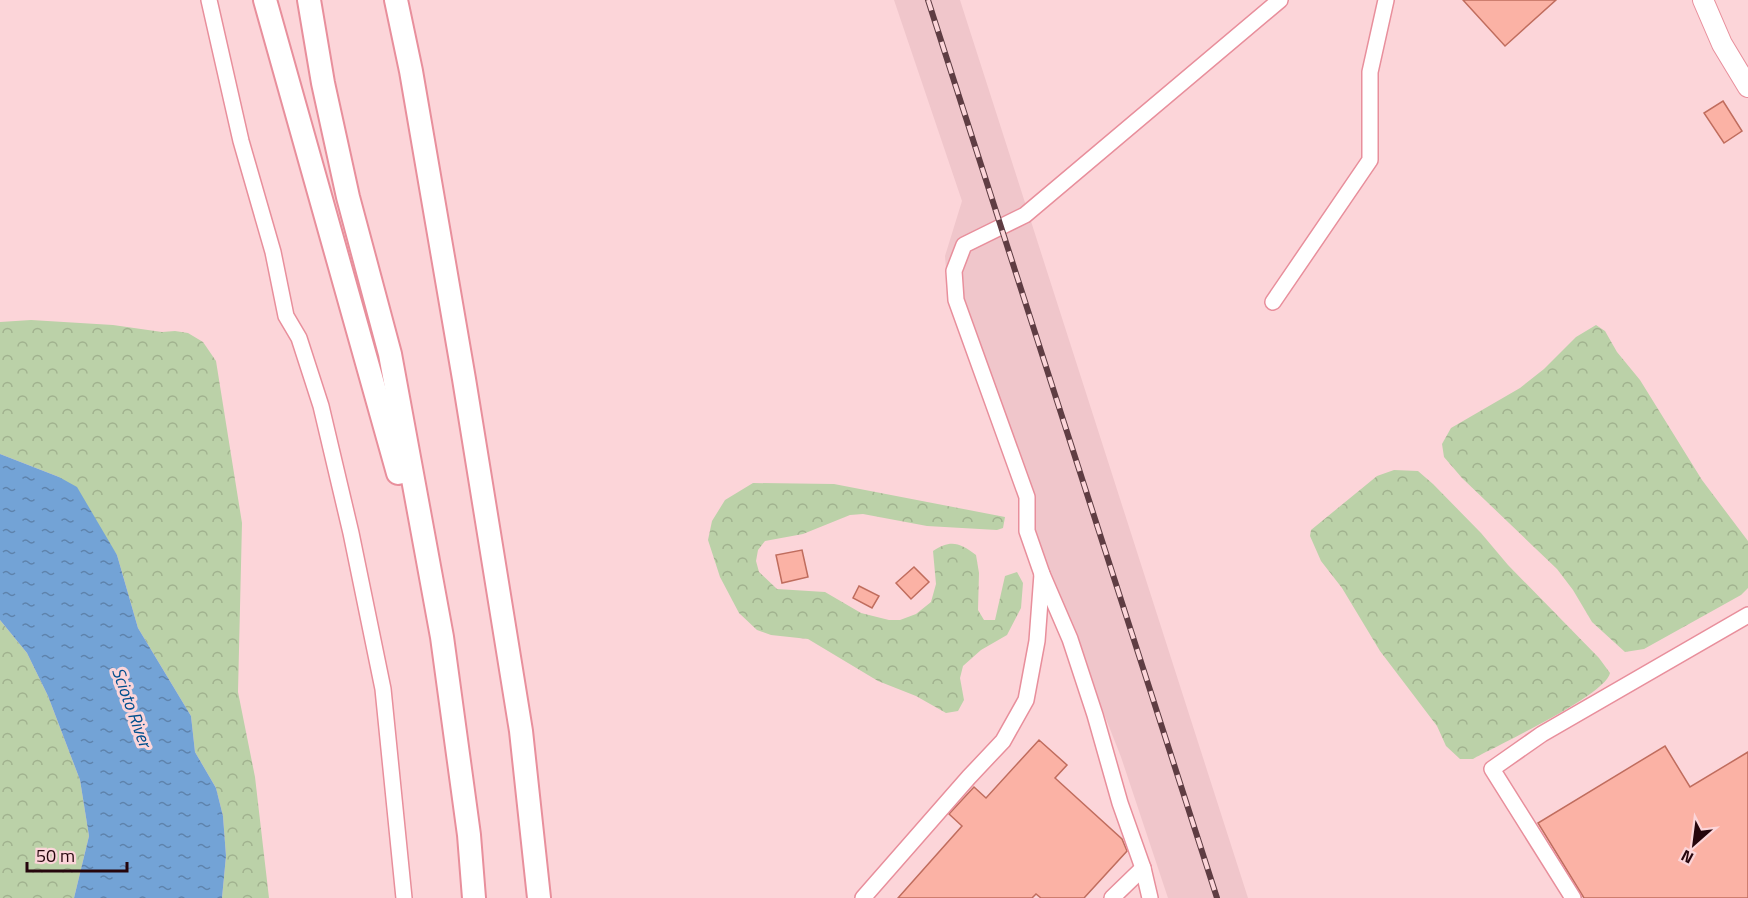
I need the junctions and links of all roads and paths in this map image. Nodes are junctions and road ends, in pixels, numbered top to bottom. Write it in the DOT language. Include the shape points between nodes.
graph roads {
  1 [pos="209,0"];
  2 [pos="265,0"];
  3 [pos="309,0"];
  4 [pos="396,0"];
  5 [pos="405,0"];
  6 [pos="1280,0"];
  7 [pos="1386,0"];
  8 [pos="1703,0"];
  9 [pos="411,71"];
  10 [pos="1748,87"];
  11 [pos="1273,302"];
  12 [pos="1042,574"];
  13 [pos="1748,615"];
  14 [pos="442,637"];
  15 [pos="1143,868"];
  16 [pos="404,898"];
  17 [pos="474,898"];
  18 [pos="539,898"];
  19 [pos="863,898"];
  20 [pos="1112,898"];
  21 [pos="1150,898"];
  22 [pos="1573,898"];
  1 -- 16 [label="lane" via="286,316 298,338 321,406 351,532 383,689"];
  2 -- 14 [label="highway" via="370,366"];
  3 -- 14 [label="highway" via="348,197 390,354"];
  4 -- 9 [label="highway"];
  5 -- 9 [label="highway"];
  6 -- 12 [label="lane" via="1025,215 964,245 954,271 956,300 1027,497 1028,531"];
  7 -- 11 [label="lane" via="1370,72 1370,160"];
  8 -- 10 [label="main road" via="1722,44"];
  9 -- 18 [label="highway" via="519,719"];
  12 -- 15 [label="lane" via="1070,639"];
  12 -- 19 [label="lane" via="1037,641 1026,700 1004,741"];
  13 -- 22 [label="lane" via="1542,734 1492,769"];
  14 -- 17 [label="highway"];
  15 -- 20 [label="lane"];
  15 -- 21 [label="lane"];
}
